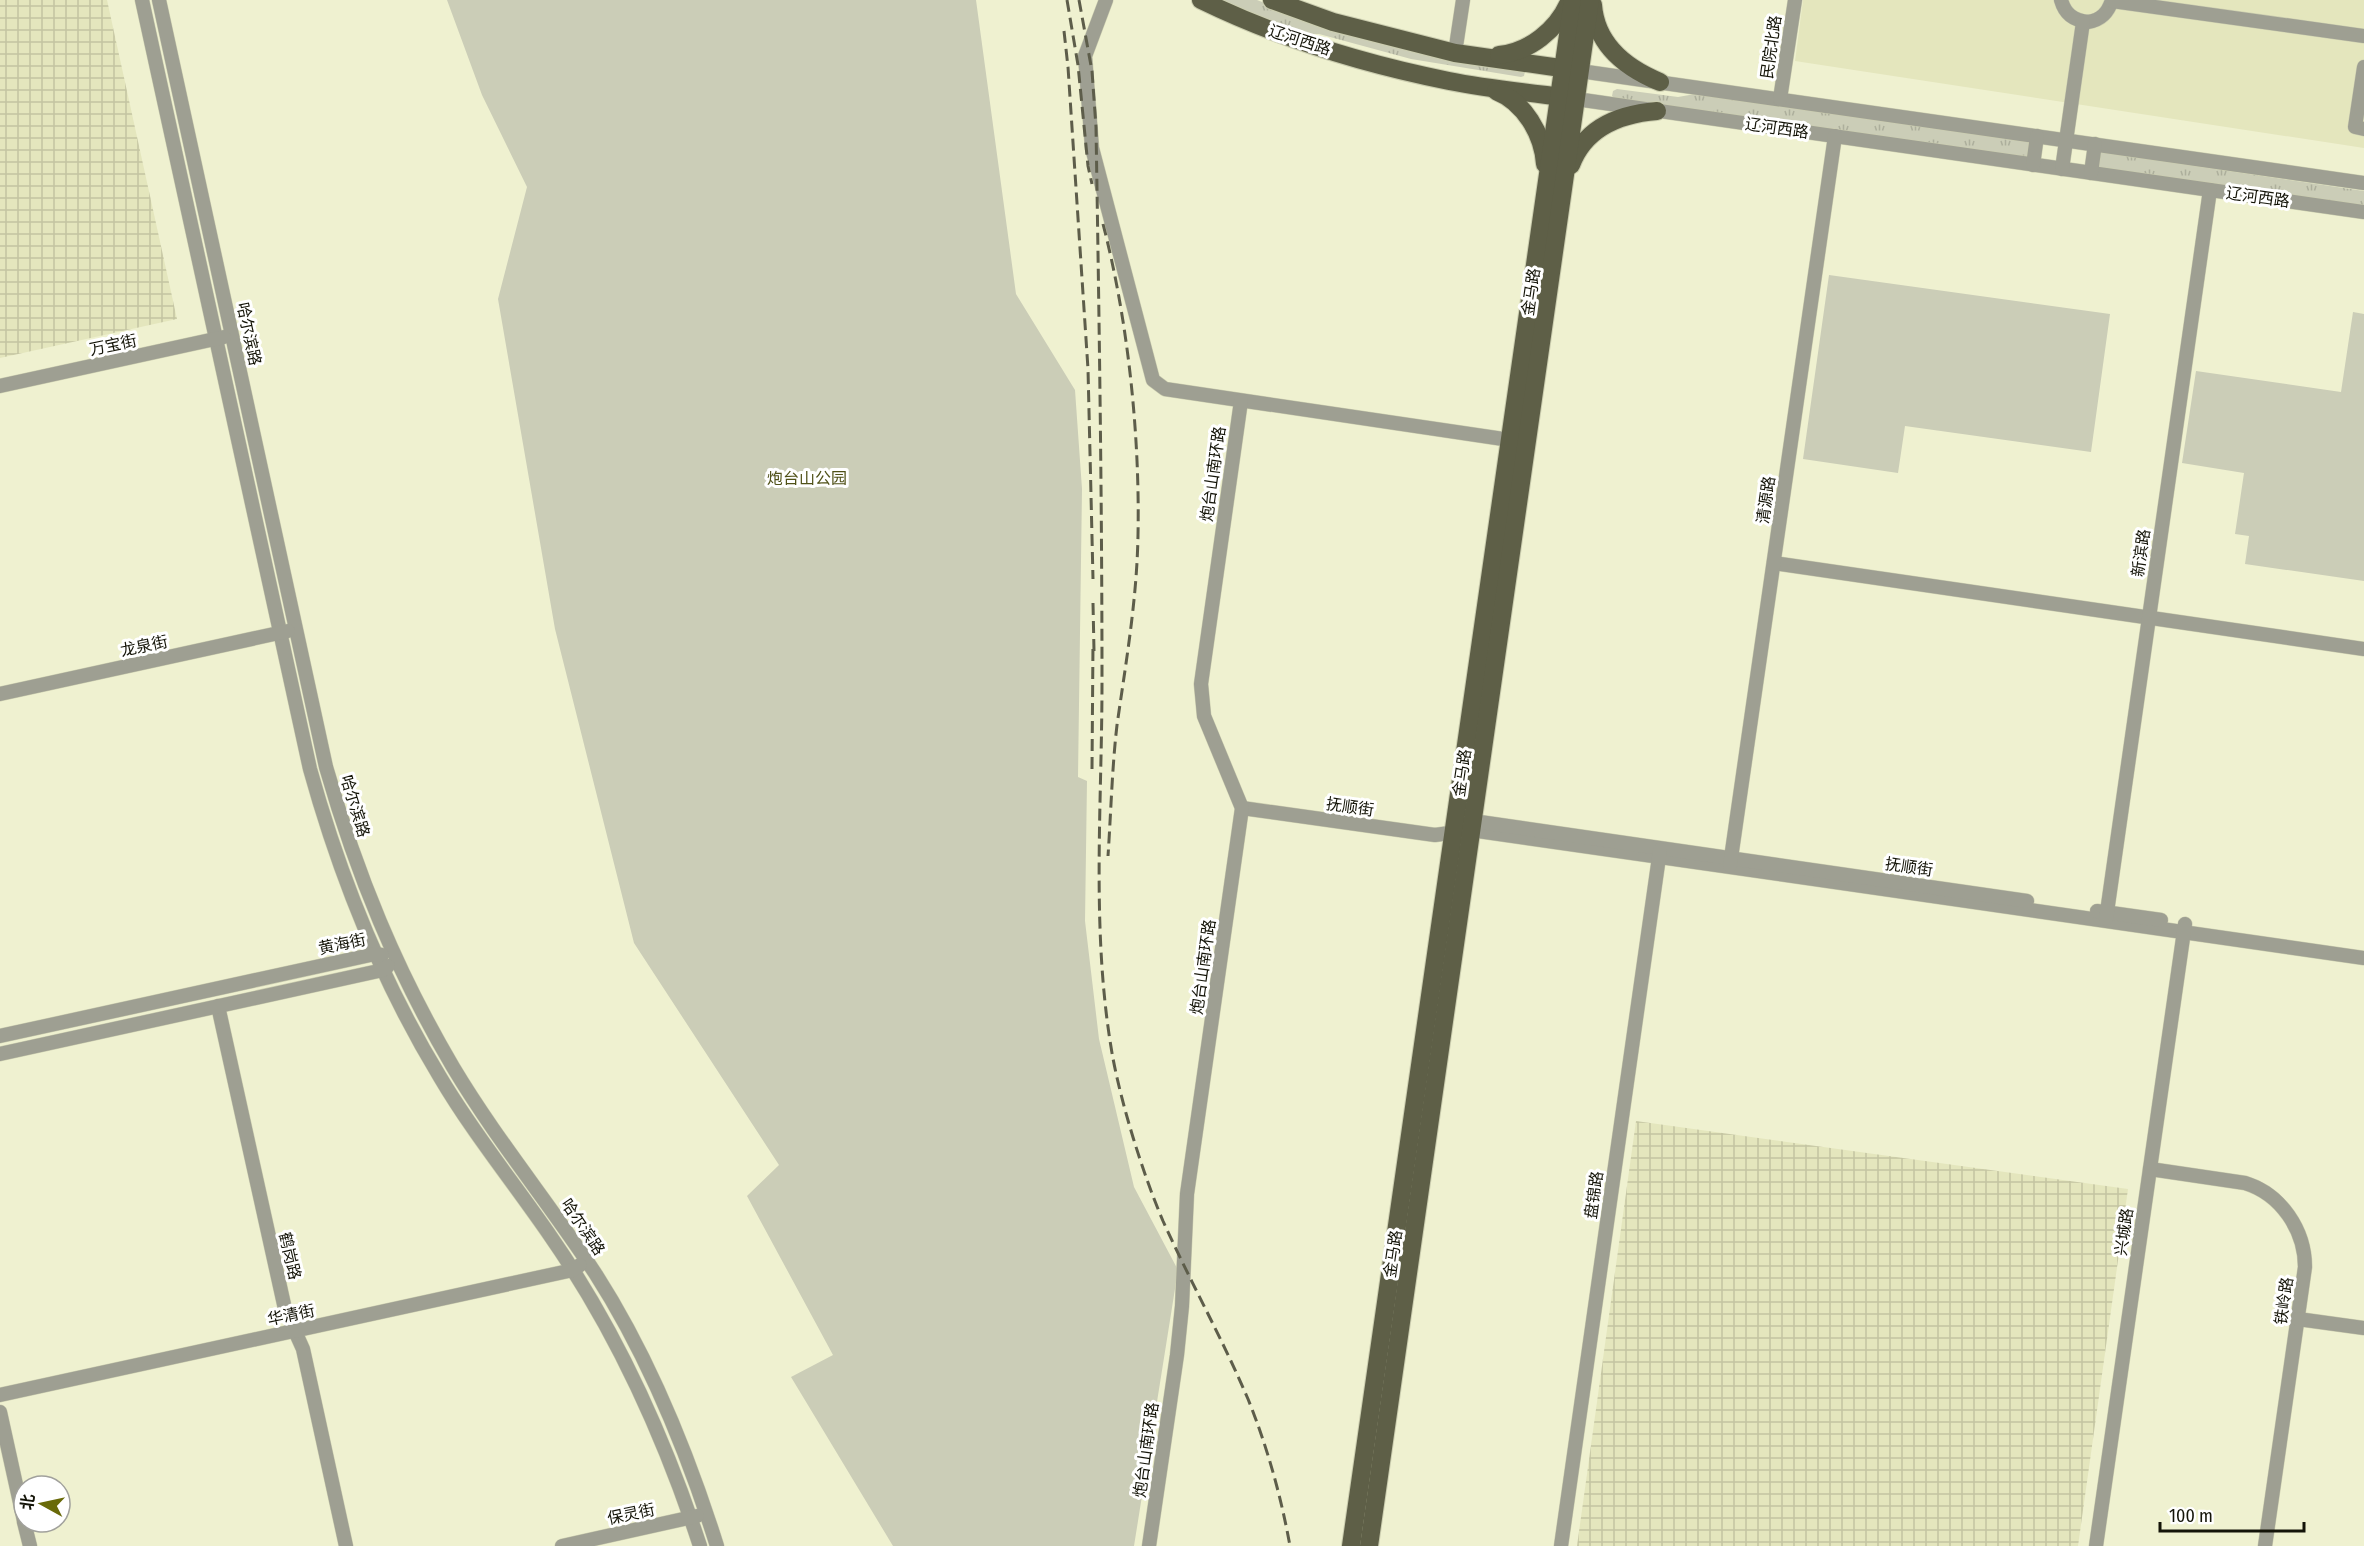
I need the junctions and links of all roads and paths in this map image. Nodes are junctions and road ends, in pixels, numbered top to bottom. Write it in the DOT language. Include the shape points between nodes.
graph roads {
  1 [pos="142,0"];
  2 [pos="159,0"];
  3 [pos="1106,0"];
  4 [pos="1201,0"];
  5 [pos="1272,0"];
  6 [pos="1463,0"];
  7 [pos="1571,0"];
  8 [pos="1592,0"];
  9 [pos="1795,0"];
  10 [pos="2061,0"];
  11 [pos="2112,0"];
  12 [pos="2170,4"];
  13 [pos="2083,22"];
  14 [pos="2364,36"];
  15 [pos="1455,53"];
  16 [pos="1483,57"];
  17 [pos="1529,63"];
  18 [pos="2364,68"];
  19 [pos="1572,70"];
  20 [pos="1660,82"];
  21 [pos="1480,85"];
  22 [pos="1525,92"];
  23 [pos="1568,98"];
  24 [pos="1780,99"];
  25 [pos="2362,103"];
  26 [pos="1657,111"];
  27 [pos="2364,129"];
  28 [pos="1835,136"];
  29 [pos="2037,136"];
  30 [pos="2066,140"];
  31 [pos="2095,144"];
  32 [pos="2033,165"];
  33 [pos="2062,169"];
  34 [pos="2091,173"];
  35 [pos="1555,182"];
  36 [pos="2364,183"];
  37 [pos="2210,190"];
  38 [pos="2364,212"];
  39 [pos="232,336"];
  40 [pos="216,339"];
  41 [pos="0,386"];
  42 [pos="1240,400"];
  43 [pos="1510,440"];
  44 [pos="1774,563"];
  45 [pos="2149,618"];
  46 [pos="296,630"];
  47 [pos="280,633"];
  48 [pos="2364,649"];
  49 [pos="0,694"];
  50 [pos="1242,808"];
  51 [pos="1466,828"];
  52 [pos="1660,853"];
  53 [pos="1730,863"];
  54 [pos="2106,917"];
  55 [pos="2184,928"];
  56 [pos="2364,949"];
  57 [pos="375,954"];
  58 [pos="396,958"];
  59 [pos="2364,958"];
  60 [pos="383,970"];
  61 [pos="218,1006"];
  62 [pos="0,1036"];
  63 [pos="0,1053"];
  64 [pos="2150,1169"];
  65 [pos="586,1260"];
  66 [pos="573,1270"];
  67 [pos="2298,1319"];
  68 [pos="2364,1328"];
  69 [pos="295,1331"];
  70 [pos="0,1395"];
  71 [pos="0,1412"];
  72 [pos="14,1474"];
  73 [pos="707,1514"];
  74 [pos="691,1518"];
  75 [pos="346,1546"];
  76 [pos="562,1546"];
  77 [pos="700,1546"];
  78 [pos="717,1546"];
  79 [pos="1149,1546"];
  80 [pos="1351,1546"];
  81 [pos="1369,1546"];
  82 [pos="1561,1546"];
  83 [pos="2096,1546"];
  84 [pos="2265,1546"];
  1 -- 40 [label="street, 哈尔滨路"];
  2 -- 39 [label="street, 哈尔滨路"];
  3 -- 42 [label="street" via="1085,56 1092,148 1153,380 1165,389"];
  4 -- 21 [label="main road, 辽河西路" via="1263,28 1326,48 1406,71"];
  5 -- 15 [label="main road, 辽河西路" via="1333,22"];
  6 -- 15 [label="street"];
  7 -- 16 [label="main road" via="1541,39 1506,55"];
  7 -- 19 [label="main road, 金马路"];
  8 -- 19 [label="main road, 金马路"];
  8 -- 20 [label="main road" via="1609,48 1632,68"];
  9 -- 24 [label="street, 民院北路"];
  10 -- 13 [label="street" via="2071,17"];
  11 -- 12 [label="street"];
  11 -- 13 [label="street" via="2104,16"];
  12 -- 14 [label="street"];
  13 -- 30 [label="street"];
  15 -- 16 [label="main road, 辽河西路"];
  16 -- 17 [label="main road, 辽河西路"];
  17 -- 19 [label="main road, 辽河西路"];
  17 -- 22 [label="main road"];
  18 -- 25 [label="street"];
  19 -- 20 [label="street, 辽河西路"];
  19 -- 23 [label="main road, 金马路"];
  20 -- 24 [label="street, 辽河西路"];
  21 -- 22 [label="main road, 辽河西路"];
  21 -- 35 [label="main road" via="1514,102 1528,117"];
  22 -- 23 [label="main road, 辽河西路"];
  23 -- 26 [label="street, 辽河西路"];
  23 -- 35 [label="main road, 金马路"];
  24 -- 29 [label="street, 辽河西路"];
  25 -- 27 [label="street" via="2355,127"];
  26 -- 28 [label="street, 辽河西路"];
  26 -- 35 [label="main road" via="1619,117 1599,128"];
  28 -- 32 [label="street, 辽河西路"];
  28 -- 44 [label="street, 清源路"];
  29 -- 30 [label="street, 辽河西路"];
  29 -- 32 [label="street"];
  30 -- 31 [label="street, 辽河西路"];
  30 -- 33 [label="street"];
  31 -- 34 [label="street"];
  31 -- 36 [label="street, 辽河西路"];
  32 -- 33 [label="street, 辽河西路"];
  33 -- 34 [label="street, 辽河西路"];
  34 -- 37 [label="street, 辽河西路"];
  35 -- 43 [label="main road, 金马路"];
  35 -- 51 [label="main road, 金马路"];
  37 -- 38 [label="street, 辽河西路"];
  37 -- 45 [label="street, 新滨路"];
  39 -- 40 [label="street, 万宝街"];
  39 -- 46 [label="street, 哈尔滨路"];
  40 -- 41 [label="street, 万宝街"];
  40 -- 47 [label="street, 哈尔滨路"];
  42 -- 43 [label="street"];
  42 -- 50 [label="street, 炮台山南环路" via="1201,684 1204,716"];
  43 -- 51 [label="main road, 金马路"];
  44 -- 45 [label="street"];
  44 -- 53 [label="street, 清源路"];
  45 -- 48 [label="street"];
  45 -- 54 [label="street, 新滨路"];
  46 -- 47 [label="street, 龙泉街"];
  46 -- 58 [label="street, 哈尔滨路" via="342,822 367,894"];
  47 -- 49 [label="street, 龙泉街"];
  47 -- 57 [label="street, 哈尔滨路" via="326,826"];
  50 -- 51 [label="street, 抚顺街" via="1435,835"];
  50 -- 79 [label="street, 炮台山南环路" via="1187,1194 1177,1355"];
  51 -- 52 [label="street, 抚顺街"];
  51 -- 80 [label="main road, 金马路"];
  51 -- 81 [label="main road, 金马路"];
  52 -- 53 [label="street, 抚顺街"];
  52 -- 82 [label="street, 盘锦路"];
  53 -- 54 [label="street, 抚顺街"];
  54 -- 55 [label="street, 抚顺街"];
  55 -- 56 [label="street, 抚顺街"];
  55 -- 59 [label="street, 抚顺街"];
  55 -- 64 [label="street, 兴城路"];
  57 -- 58 [label="street, 黄海街"];
  57 -- 60 [label="street, 哈尔滨路"];
  57 -- 62 [label="street, 黄海街"];
  58 -- 60 [label="street"];
  58 -- 65 [label="street, 哈尔滨路" via="454,1069"];
  60 -- 61 [label="street, 黄海街"];
  60 -- 66 [label="street, 哈尔滨路" via="452,1096"];
  61 -- 63 [label="street, 黄海街"];
  61 -- 69 [label="street, 鹤岗路" via="285,1309"];
  64 -- 67 [label="street, 铁岭路" via="2245,1183 2271,1194 2300,1232 2305,1249"];
  64 -- 83 [label="street, 兴城路"];
  65 -- 66 [label="street, 华清街"];
  65 -- 73 [label="street, 哈尔滨路" via="648,1369 676,1429"];
  66 -- 69 [label="street, 华清街"];
  66 -- 74 [label="street, 哈尔滨路" via="639,1389"];
  67 -- 68 [label="street"];
  67 -- 84 [label="street, 铁岭路"];
  69 -- 70 [label="street, 华清街"];
  69 -- 75 [label="street, 鹤岗路" via="303,1349"];
  71 -- 72 [label="street"];
  73 -- 74 [label="street, 保灵街"];
  73 -- 78 [label="street, 哈尔滨路"];
  74 -- 76 [label="street, 保灵街"];
  74 -- 77 [label="street, 哈尔滨路"];
}
